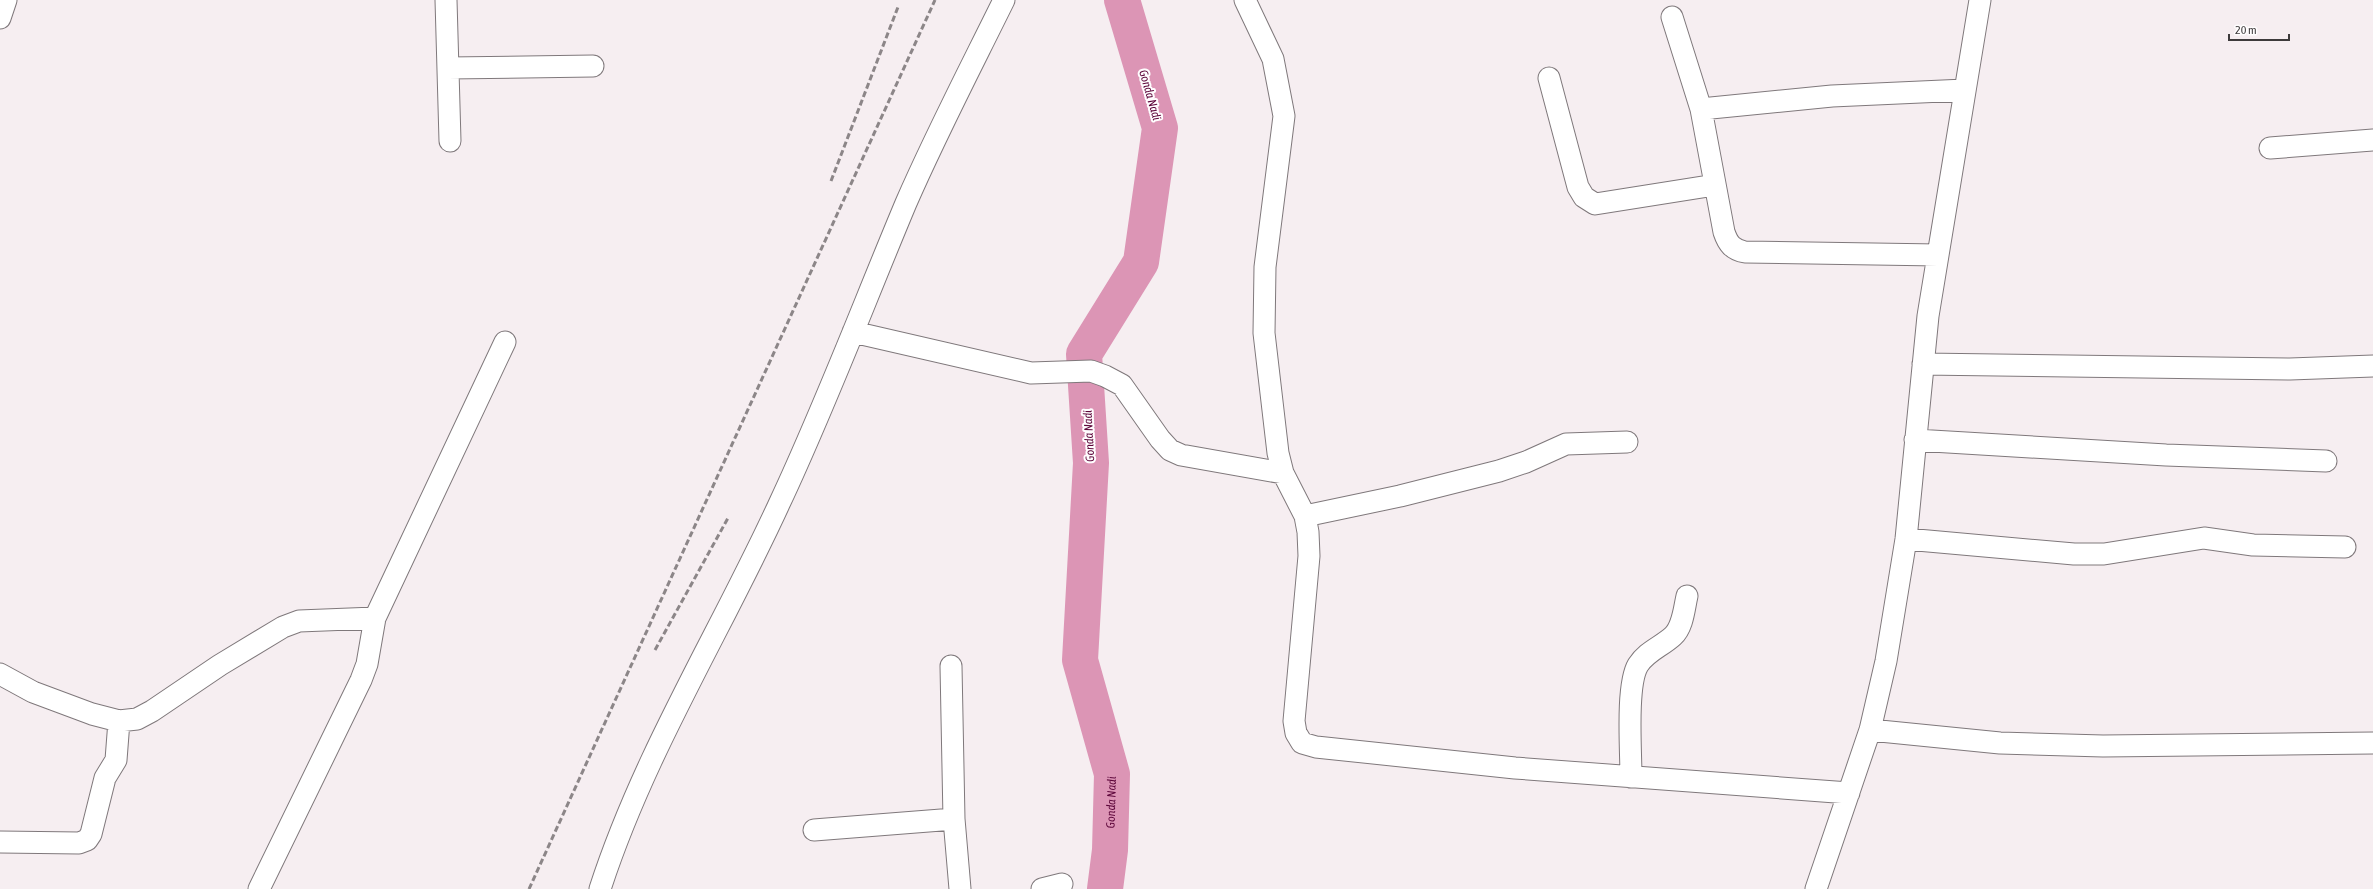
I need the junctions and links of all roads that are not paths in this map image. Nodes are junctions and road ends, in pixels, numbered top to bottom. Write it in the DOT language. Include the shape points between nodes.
graph roads {
  1 [pos="6,0"];
  2 [pos="446,0"];
  3 [pos="1004,0"];
  4 [pos="1244,0"];
  5 [pos="1980,0"];
  6 [pos="1672,17"];
  7 [pos="0,18"];
  8 [pos="593,66"];
  9 [pos="448,68"];
  10 [pos="1550,78"];
  11 [pos="1965,90"];
  12 [pos="1701,109"];
  13 [pos="2373,140"];
  14 [pos="450,141"];
  15 [pos="2270,148"];
  16 [pos="1715,185"];
  17 [pos="1938,255"];
  18 [pos="853,332"];
  19 [pos="505,342"];
  20 [pos="1923,364"];
  21 [pos="2373,366"];
  22 [pos="1915,440"];
  23 [pos="1627,442"];
  24 [pos="2326,461"];
  25 [pos="1282,473"];
  26 [pos="1305,516"];
  27 [pos="1906,539"];
  28 [pos="2345,547"];
  29 [pos="1687,596"];
  30 [pos="375,618"];
  31 [pos="951,666"];
  32 [pos="0,674"];
  33 [pos="119,721"];
  34 [pos="1870,730"];
  35 [pos="2373,743"];
  36 [pos="1631,777"];
  37 [pos="1848,793"];
  38 [pos="954,819"];
  39 [pos="814,830"];
  40 [pos="0,842"];
  41 [pos="1062,884"];
  42 [pos="259,889"];
  43 [pos="600,889"];
  44 [pos="960,889"];
  45 [pos="1042,889"];
  46 [pos="1816,889"];
  1 -- 7 [label="street"];
  2 -- 9 [label="street"];
  3 -- 18 [label="street" via="907,202"];
  4 -- 25 [label="street" via="1273,59 1284,116 1265,267 1264,333"];
  5 -- 11 [label="street"];
  6 -- 12 [label="street"];
  8 -- 9 [label="street"];
  9 -- 14 [label="street"];
  10 -- 16 [label="street" via="1578,186 1584,198 1594,204"];
  11 -- 12 [label="street" via="1832,96"];
  11 -- 17 [label="street"];
  12 -- 16 [label="street"];
  13 -- 15 [label="street"];
  16 -- 17 [label="street" via="1724,232 1728,242 1736,250"];
  17 -- 20 [label="street"];
  18 -- 25 [label="street" via="1030,373 1092,371 1122,385 1170,450 1181,455"];
  18 -- 43 [label="street" via="780,502 677,707 629,810"];
  19 -- 30 [label="street"];
  20 -- 21 [label="street" via="2290,368"];
  20 -- 22 [label="street"];
  22 -- 24 [label="street" via="2166,455"];
  22 -- 27 [label="street"];
  23 -- 26 [label="street" via="1566,444 1499,471"];
  25 -- 26 [label="street"];
  26 -- 36 [label="street" via="1309,556 1294,721 1296,733 1302,743 1316,748 1499,767"];
  27 -- 28 [label="street" via="2074,554 2104,554 2204,538 2253,545"];
  27 -- 34 [label="street" via="1886,661"];
  29 -- 36 [label="street" via="1681,623 1674,635 1644,656 1632,683"];
  30 -- 33 [label="street" via="299,621 283,627 220,665 152,711 137,719"];
  30 -- 42 [label="street" via="362,680"];
  31 -- 38 [label="street"];
  32 -- 33 [label="street" via="33,692"];
  33 -- 40 [label="street" via="116,760 105,778 91,834 87,840 79,843"];
  34 -- 35 [label="street" via="2000,743 2087,746"];
  34 -- 37 [label="street"];
  36 -- 37 [label="street"];
  37 -- 46 [label="street"];
  38 -- 39 [label="street"];
  38 -- 44 [label="street"];
  41 -- 45 [label="street"];
}
